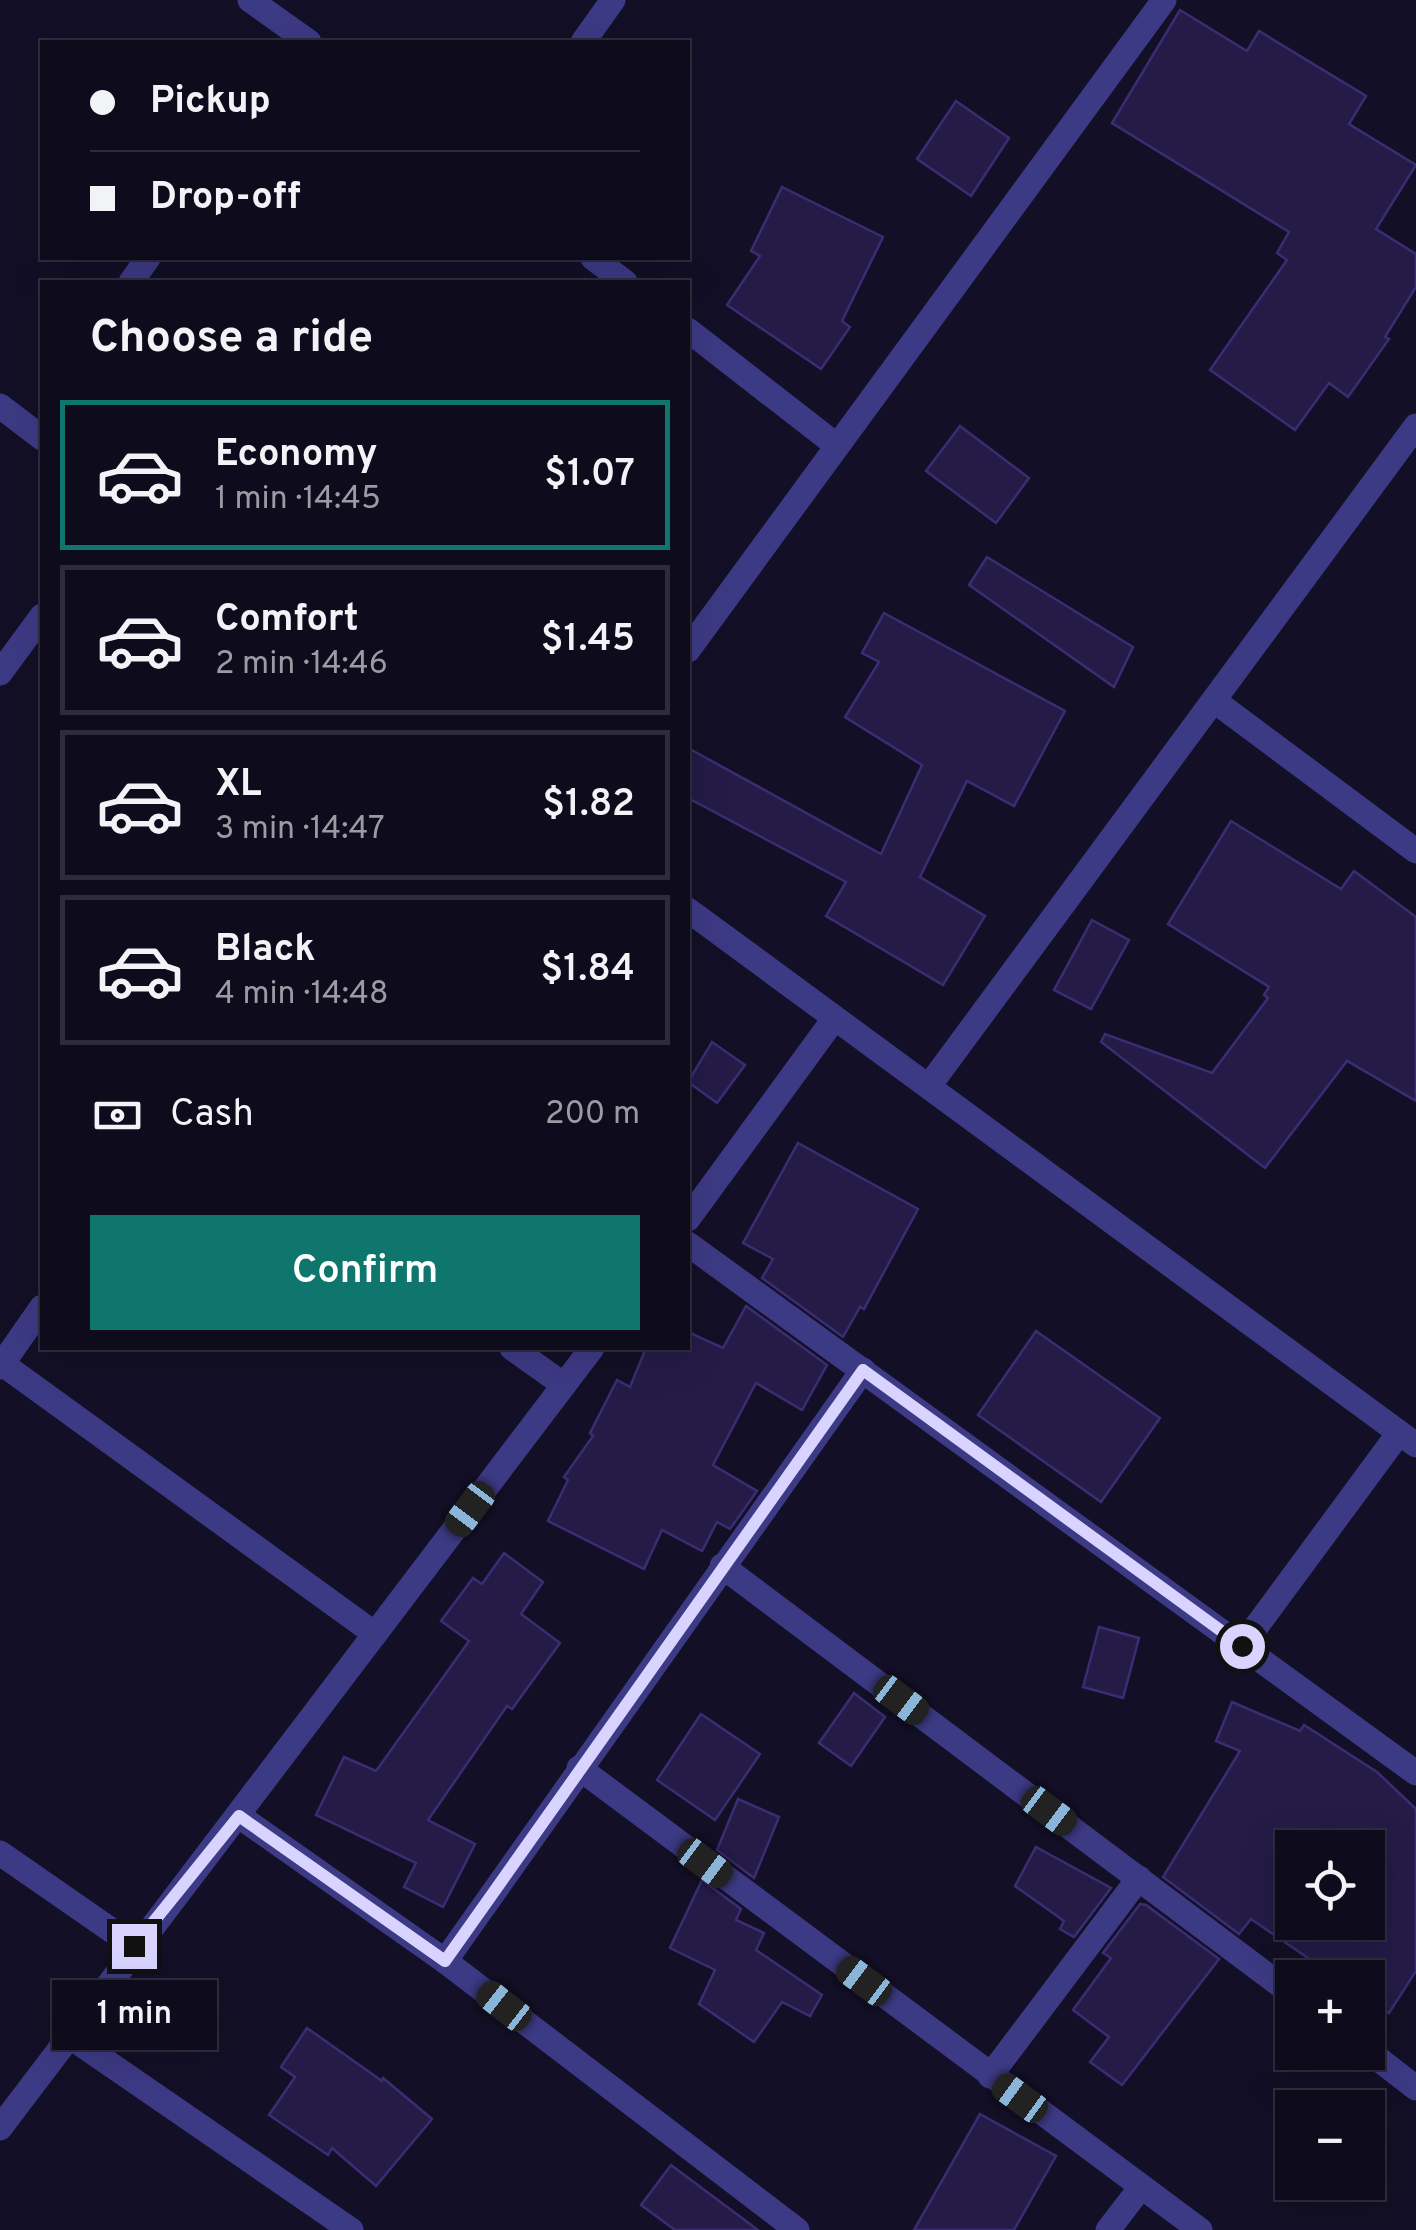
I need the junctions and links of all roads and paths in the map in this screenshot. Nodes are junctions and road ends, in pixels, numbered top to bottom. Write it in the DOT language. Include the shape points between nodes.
graph roads {
  1 [pos="250,0"];
  2 [pos="613,0"];
  3 [pos="1164,0"];
  4 [pos="302,40"];
  5 [pos="584,40"];
  6 [pos="596,260"];
  7 [pos="623,280"];
  8 [pos="690,332"];
  9 [pos="0,406"];
  10 [pos="38,425"];
  11 [pos="1416,426"];
  12 [pos="836,445"];
  13 [pos="40,619"];
  14 [pos="690,647"];
  15 [pos="0,673"];
  16 [pos="1216,702"];
  17 [pos="1416,851"];
  18 [pos="690,911"];
  19 [pos="834,1019"];
  20 [pos="929,1086"];
  21 [pos="690,1216"];
  22 [pos="690,1245"];
  23 [pos="40,1311"];
  24 [pos="515,1350"];
  25 [pos="590,1350"];
  26 [pos="1,1364"];
  27 [pos="863,1370"];
  28 [pos="564,1384"];
  29 [pos="1408,1439"];
  30 [pos="722,1566"];
  31 [pos="375,1634"];
  32 [pos="1242,1646"];
  33 [pos="579,1768"];
  34 [pos="1416,1774"];
  35 [pos="239,1816"];
  36 [pos="0,1853"];
  37 [pos="1138,1878"];
  38 [pos="134,1946"];
  39 [pos="445,1961"];
  40 [pos="1275,1981"];
  41 [pos="69,2036"];
  42 [pos="1385,2064"];
  43 [pos="990,2076"];
  44 [pos="1416,2088"];
  45 [pos="0,2128"];
  46 [pos="1142,2187"];
  47 [pos="351,2230"];
  48 [pos="796,2230"];
  49 [pos="1108,2230"];
  50 [pos="1200,2230"];
  1 -- 4 [label="street"];
  2 -- 5 [label="street"];
  3 -- 12 [label="street"];
  6 -- 7 [label="street"];
  8 -- 12 [label="street"];
  9 -- 10 [label="street"];
  11 -- 16 [label="street"];
  12 -- 14 [label="street"];
  13 -- 15 [label="street"];
  16 -- 17 [label="street"];
  16 -- 20 [label="street"];
  18 -- 19 [label="street"];
  19 -- 20 [label="street"];
  19 -- 21 [label="street"];
  20 -- 29 [label="street"];
  22 -- 27 [label="street"];
  23 -- 26 [label="street"];
  24 -- 28 [label="street"];
  25 -- 28 [label="street"];
  26 -- 31 [label="street"];
  27 -- 30 [label="street"];
  27 -- 32 [label="street"];
  28 -- 31 [label="street"];
  29 -- 32 [label="street"];
  30 -- 33 [label="street"];
  30 -- 37 [label="street"];
  31 -- 35 [label="street"];
  32 -- 34 [label="street"];
  33 -- 39 [label="street"];
  33 -- 43 [label="street"];
  35 -- 38 [label="street"];
  35 -- 39 [label="street"];
  36 -- 38 [label="street"];
  37 -- 40 [label="street"];
  37 -- 43 [label="street"];
  38 -- 41 [label="street"];
  39 -- 48 [label="street"];
  41 -- 45 [label="street"];
  41 -- 47 [label="street"];
  42 -- 44 [label="street"];
  43 -- 46 [label="street"];
  46 -- 49 [label="street"];
  46 -- 50 [label="street"];
}
